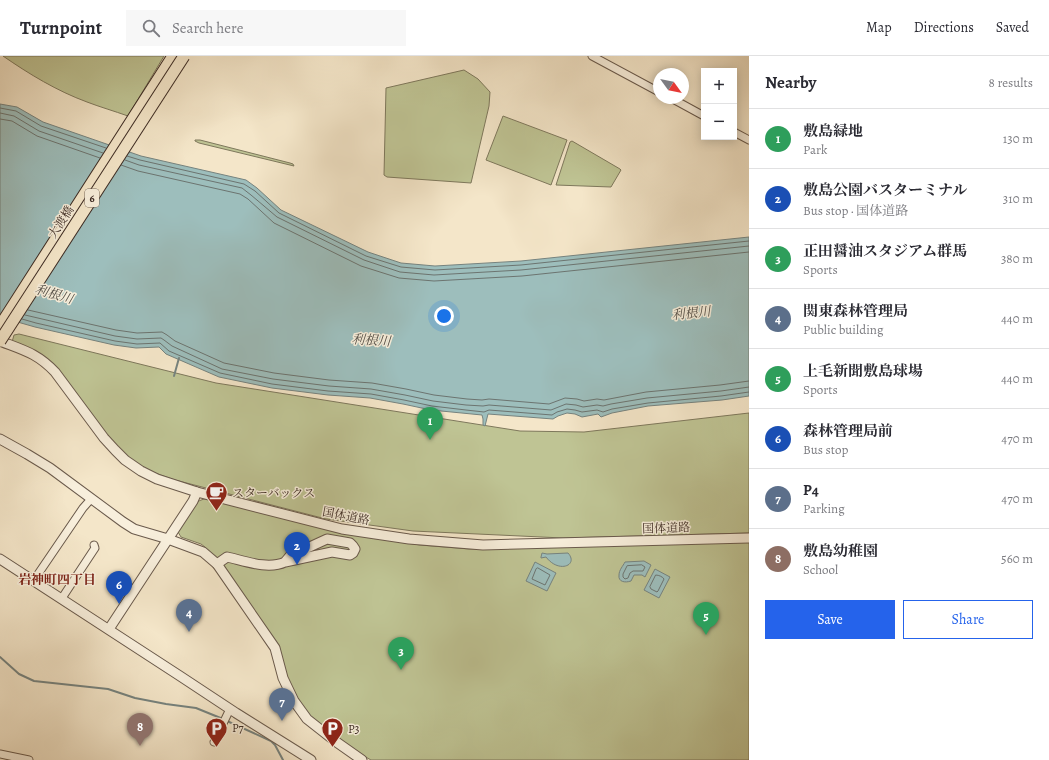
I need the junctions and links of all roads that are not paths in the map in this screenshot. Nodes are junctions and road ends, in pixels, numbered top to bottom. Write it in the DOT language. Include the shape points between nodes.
graph roads {
  1 [pos="173,56"];
  2 [pos="184,56"];
  3 [pos="592,56"];
  4 [pos="653,89"];
  5 [pos="682,104"];
  6 [pos="701,114"];
  7 [pos="737,134"];
  8 [pos="749,140"];
  9 [pos="0,326"];
  10 [pos="0,341"];
  11 [pos="0,439"];
  12 [pos="197,492"];
  13 [pos="91,499"];
  14 [pos="749,538"];
  15 [pos="168,539"];
  16 [pos="94,545"];
  17 [pos="0,559"];
  18 [pos="285,562"];
  19 [pos="217,564"];
  20 [pos="34,580"];
  21 [pos="62,598"];
  22 [pos="109,629"];
  23 [pos="230,709"];
  24 [pos="214,742"];
  25 [pos="0,754"];
  26 [pos="29,760"];
  27 [pos="311,760"];
  28 [pos="362,760"];
  1 -- 9 [label="main road, 大渡橋 / 6"];
  2 -- 10 [label="main road, 大渡橋 / 6, bridge"];
  3 -- 4 [label="street"];
  5 -- 6 [label="street"];
  7 -- 8 [label="street"];
  10 -- 12 [label="street, 国体道路" via="34,354 47,364 104,438 125,460 157,479"];
  11 -- 13 [label="street" via="50,468"];
  12 -- 14 [label="street, 国体道路" via="342,529 408,539 483,545"];
  12 -- 15 [label="street"];
  13 -- 15 [label="street" via="134,529"];
  13 -- 20 [label="street" via="82,508"];
  15 -- 19 [label="street" via="203,552"];
  15 -- 22 [label="street"];
  16 -- 21 [label="street" via="95,548"];
  17 -- 20 [label="street"];
  18 -- 18 [label="street" via="290,556 327,539 350,543 355,549 350,555 332,552"];
  18 -- 19 [label="street" via="264,565 228,558"];
  19 -- 28 [label="street" via="275,648 283,678 294,701 307,719"];
  20 -- 21 [label="street"];
  21 -- 22 [label="street"];
  22 -- 23 [label="street"];
  23 -- 24 [label="street"];
  23 -- 27 [label="street"];
  25 -- 26 [label="street"];
}
